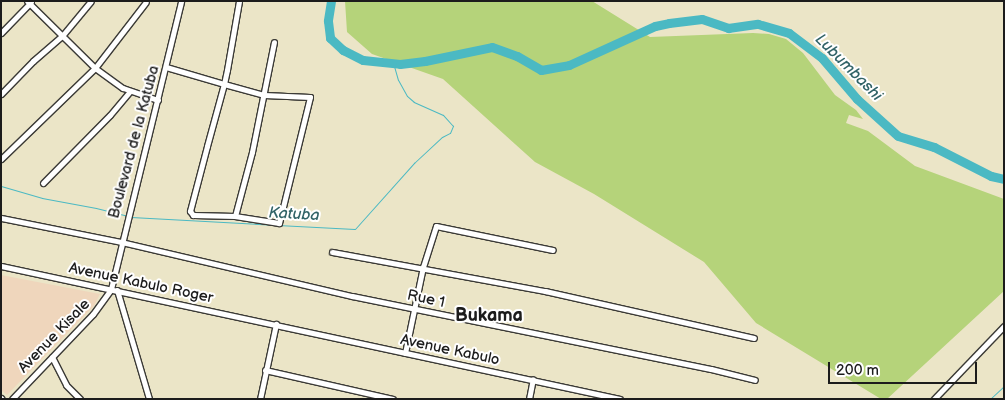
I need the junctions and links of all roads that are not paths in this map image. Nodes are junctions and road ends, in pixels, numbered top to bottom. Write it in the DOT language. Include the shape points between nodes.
graph roads {
  1 [pos="91,1"];
  2 [pos="181,1"];
  3 [pos="239,1"];
  4 [pos="30,2"];
  5 [pos="146,2"];
  6 [pos="1,33"];
  7 [pos="62,36"];
  8 [pos="274,42"];
  9 [pos="166,67"];
  10 [pos="96,68"];
  11 [pos="224,84"];
  12 [pos="130,91"];
  13 [pos="1,94"];
  14 [pos="264,95"];
  15 [pos="158,100"];
  16 [pos="1,159"];
  17 [pos="43,183"];
  18 [pos="235,216"];
  19 [pos="1,218"];
  20 [pos="121,242"];
  21 [pos="553,250"];
  22 [pos="332,252"];
  23 [pos="1,266"];
  24 [pos="423,267"];
  25 [pos="111,289"];
  26 [pos="117,290"];
  27 [pos="414,309"];
  28 [pos="276,324"];
  29 [pos="1004,326"];
  30 [pos="754,338"];
  31 [pos="405,353"];
  32 [pos="52,357"];
  33 [pos="265,370"];
  34 [pos="533,379"];
  35 [pos="756,380"];
  36 [pos="12,399"];
  37 [pos="80,399"];
  38 [pos="149,399"];
  39 [pos="260,399"];
  40 [pos="393,399"];
  41 [pos="529,399"];
  42 [pos="620,399"];
  43 [pos="934,399"];
  1 -- 7 [label="street"];
  2 -- 9 [label="street, Boulevard de la Katuba"];
  3 -- 11 [label="street"];
  4 -- 6 [label="street"];
  4 -- 7 [label="street"];
  5 -- 10 [label="street"];
  7 -- 10 [label="street"];
  7 -- 13 [label="street" via="32,61"];
  8 -- 14 [label="street"];
  9 -- 11 [label="street"];
  9 -- 15 [label="street, Boulevard de la Katuba"];
  10 -- 12 [label="street"];
  10 -- 16 [label="street"];
  11 -- 14 [label="street"];
  11 -- 18 [label="street" via="191,213"];
  12 -- 15 [label="street"];
  12 -- 17 [label="street" via="110,116"];
  14 -- 18 [label="street"];
  14 -- 18 [label="street" via="310,97 279,223"];
  15 -- 20 [label="street, Boulevard de la Katuba"];
  19 -- 20 [label="street, Rue 1"];
  20 -- 25 [label="street, Boulevard de la Katuba"];
  20 -- 27 [label="street, Rue 1"];
  21 -- 24 [label="street" via="436,226"];
  22 -- 24 [label="street"];
  23 -- 25 [label="street, Avenue Kabulo Roger"];
  24 -- 27 [label="street"];
  24 -- 30 [label="street"];
  25 -- 26 [label="street, Avenue Kabulo Roger"];
  25 -- 32 [label="street, Avenue Kisale" via="99,307"];
  26 -- 28 [label="street, Avenue Kabulo Roger"];
  26 -- 38 [label="street"];
  27 -- 31 [label="street"];
  27 -- 35 [label="street, Rue 1"];
  28 -- 31 [label="street, Avenue Kabulo"];
  28 -- 33 [label="street"];
  29 -- 43 [label="street"];
  31 -- 34 [label="street, Avenue Kabulo"];
  32 -- 36 [label="street, Avenue Kisale"];
  32 -- 37 [label="street" via="66,385"];
  33 -- 39 [label="street"];
  33 -- 40 [label="street"];
  34 -- 41 [label="street"];
  34 -- 42 [label="street, Avenue Kabulo"];
}
